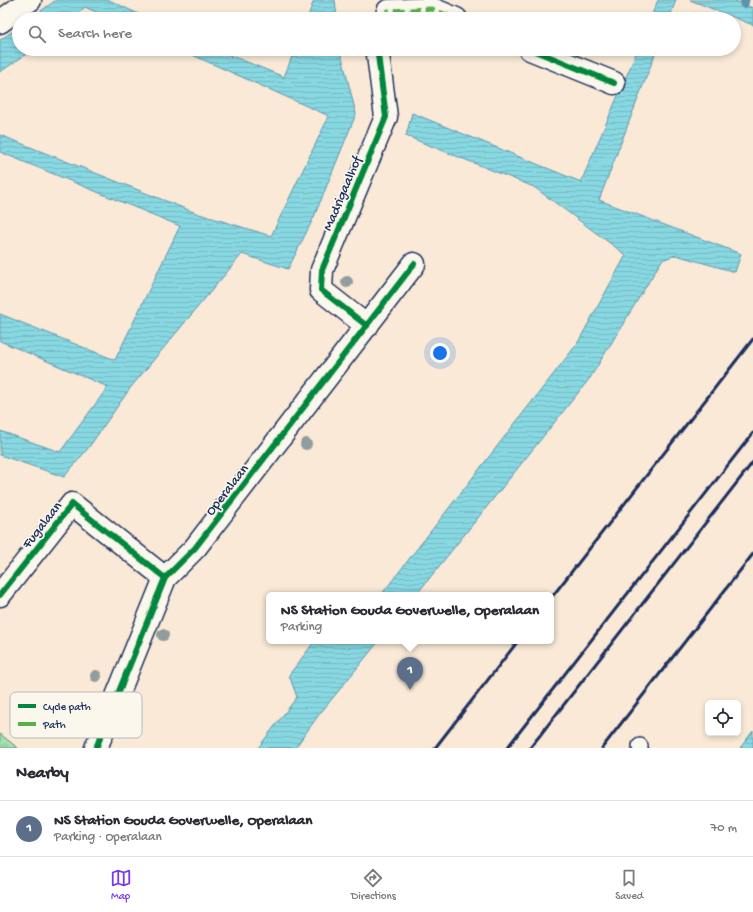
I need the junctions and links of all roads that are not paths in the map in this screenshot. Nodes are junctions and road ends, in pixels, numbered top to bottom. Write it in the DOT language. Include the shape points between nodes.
graph roads {
  1 [pos="30,0"];
  2 [pos="14,12"];
  3 [pos="388,12"];
  4 [pos="439,12"];
  5 [pos="12,13"];
  6 [pos="0,22"];
  7 [pos="378,56"];
  8 [pos="547,56"];
  9 [pos="614,83"];
  10 [pos="414,264"];
  11 [pos="367,326"];
  12 [pos="165,578"];
  13 [pos="0,595"];
  14 [pos="119,692"];
  15 [pos="100,738"];
  16 [pos="96,748"];
  1 -- 2 [label="street"];
  3 -- 4 [label="street" via="432,9"];
  5 -- 6 [label="street"];
  7 -- 11 [label="street, Madrigaalhof" via="386,117 322,270 321,290"];
  8 -- 9 [label="street"];
  10 -- 11 [label="street, Operalaan"];
  11 -- 12 [label="street, Operalaan" via="195,548"];
  12 -- 13 [label="street, Fugalaan" via="72,504"];
  12 -- 14 [label="street, Operalaan"];
  15 -- 16 [label="street, Operalaan"];
}
